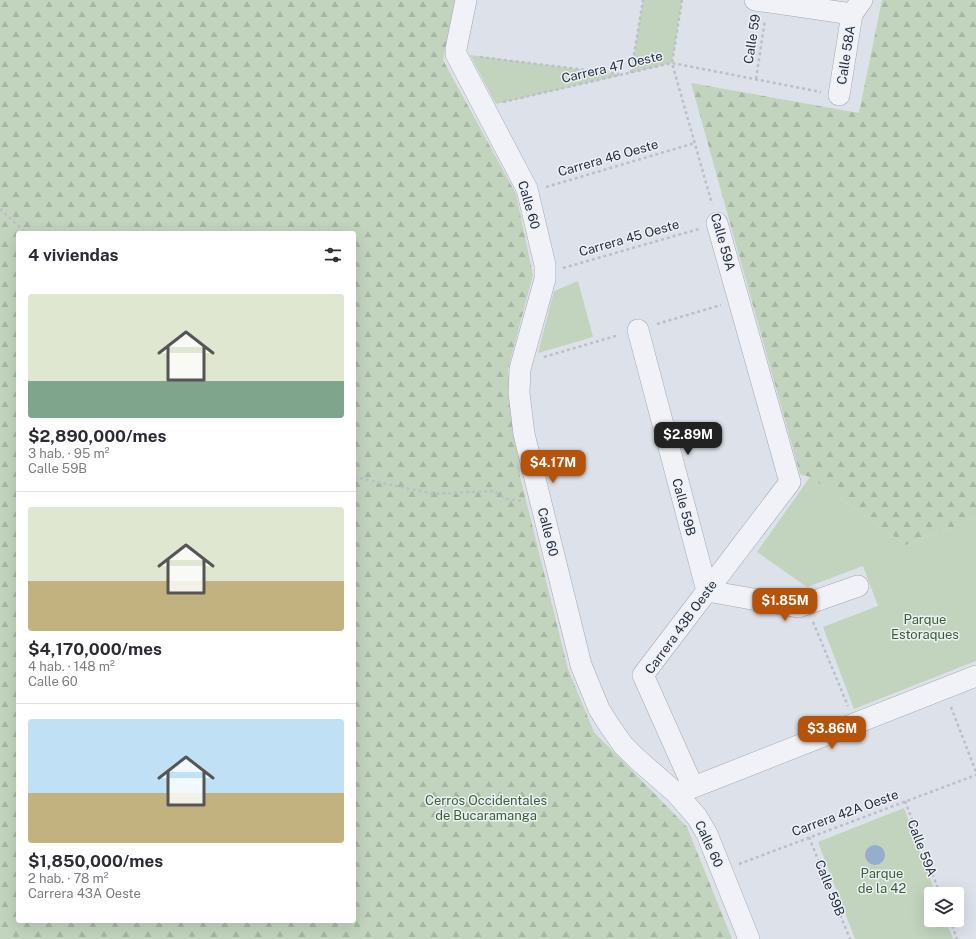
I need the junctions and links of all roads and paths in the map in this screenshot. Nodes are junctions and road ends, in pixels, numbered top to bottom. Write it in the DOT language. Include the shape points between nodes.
graph roads {
  1 [pos="466,0"];
  2 [pos="643,0"];
  3 [pos="682,0"];
  4 [pos="762,1"];
  5 [pos="857,7"];
  6 [pos="456,54"];
  7 [pos="672,63"];
  8 [pos="632,73"];
  9 [pos="622,75"];
  10 [pos="756,79"];
  11 [pos="839,95"];
  12 [pos="483,106"];
  13 [pos="695,143"];
  14 [pos="528,192"];
  15 [pos="0,209"];
  16 [pos="717,223"];
  17 [pos="24,231"];
  18 [pos="546,273"];
  19 [pos="638,330"];
  20 [pos="356,477"];
  21 [pos="790,482"];
  22 [pos="540,499"];
  23 [pos="858,586"];
  24 [pos="707,591"];
  25 [pos="806,604"];
  26 [pos="976,676"];
  27 [pos="944,689"];
  28 [pos="855,723"];
  29 [pos="976,773"];
  30 [pos="685,790"];
  31 [pos="905,801"];
  32 [pos="809,837"];
  33 [pos="721,870"];
  34 [pos="937,887"];
  35 [pos="953,927"];
  36 [pos="749,939"];
  37 [pos="850,939"];
  38 [pos="957,939"];
  1 -- 6 [label="street"];
  2 -- 8 [label="path"];
  3 -- 7 [label="path, Calle 59A"];
  4 -- 5 [label="street"];
  4 -- 10 [label="path, Calle 59"];
  5 -- 11 [label="street, Calle 58A"];
  6 -- 9 [label="path"];
  6 -- 12 [label="street, Calle 60"];
  7 -- 8 [label="path, Carrera 47 Oeste"];
  7 -- 10 [label="path, Carrera 47 Oeste"];
  7 -- 13 [label="path, Calle 59A"];
  8 -- 9 [label="path, Carrera 47 Oeste"];
  9 -- 12 [label="path, Carrera 47 Oeste"];
  10 -- 11 [label="path, Carrera 47 Oeste"];
  12 -- 14 [label="street, Calle 60"];
  13 -- 14 [label="path, Carrera 46 Oeste"];
  13 -- 16 [label="path, Calle 59A"];
  14 -- 18 [label="street, Calle 60"];
  15 -- 17 [label="path"];
  16 -- 18 [label="path, Carrera 45 Oeste"];
  16 -- 21 [label="street, Calle 59A"];
  18 -- 22 [label="street, Calle 60" via="519,378 524,434"];
  19 -- 24 [label="street, Calle 59B"];
  20 -- 22 [label="path" via="434,494 493,491 519,501"];
  21 -- 24 [label="street, Carrera 43B Oeste"];
  22 -- 30 [label="street, Calle 60" via="581,665 599,709 623,745 636,758"];
  23 -- 25 [label="street"];
  24 -- 25 [label="street" via="798,607"];
  24 -- 30 [label="street, Carrera 43B Oeste" via="643,675"];
  25 -- 28 [label="path"];
  26 -- 27 [label="street"];
  27 -- 28 [label="street"];
  27 -- 29 [label="path"];
  28 -- 30 [label="street"];
  29 -- 31 [label="path, Carrera 42A Oeste"];
  30 -- 33 [label="street, Calle 60" via="707,834"];
  31 -- 32 [label="path, Carrera 42A Oeste"];
  31 -- 34 [label="path, Calle 59A"];
  32 -- 33 [label="path, Carrera 42A Oeste"];
  32 -- 37 [label="path, Calle 59B"];
  33 -- 36 [label="street, Calle 60"];
  35 -- 38 [label="path"];
}
